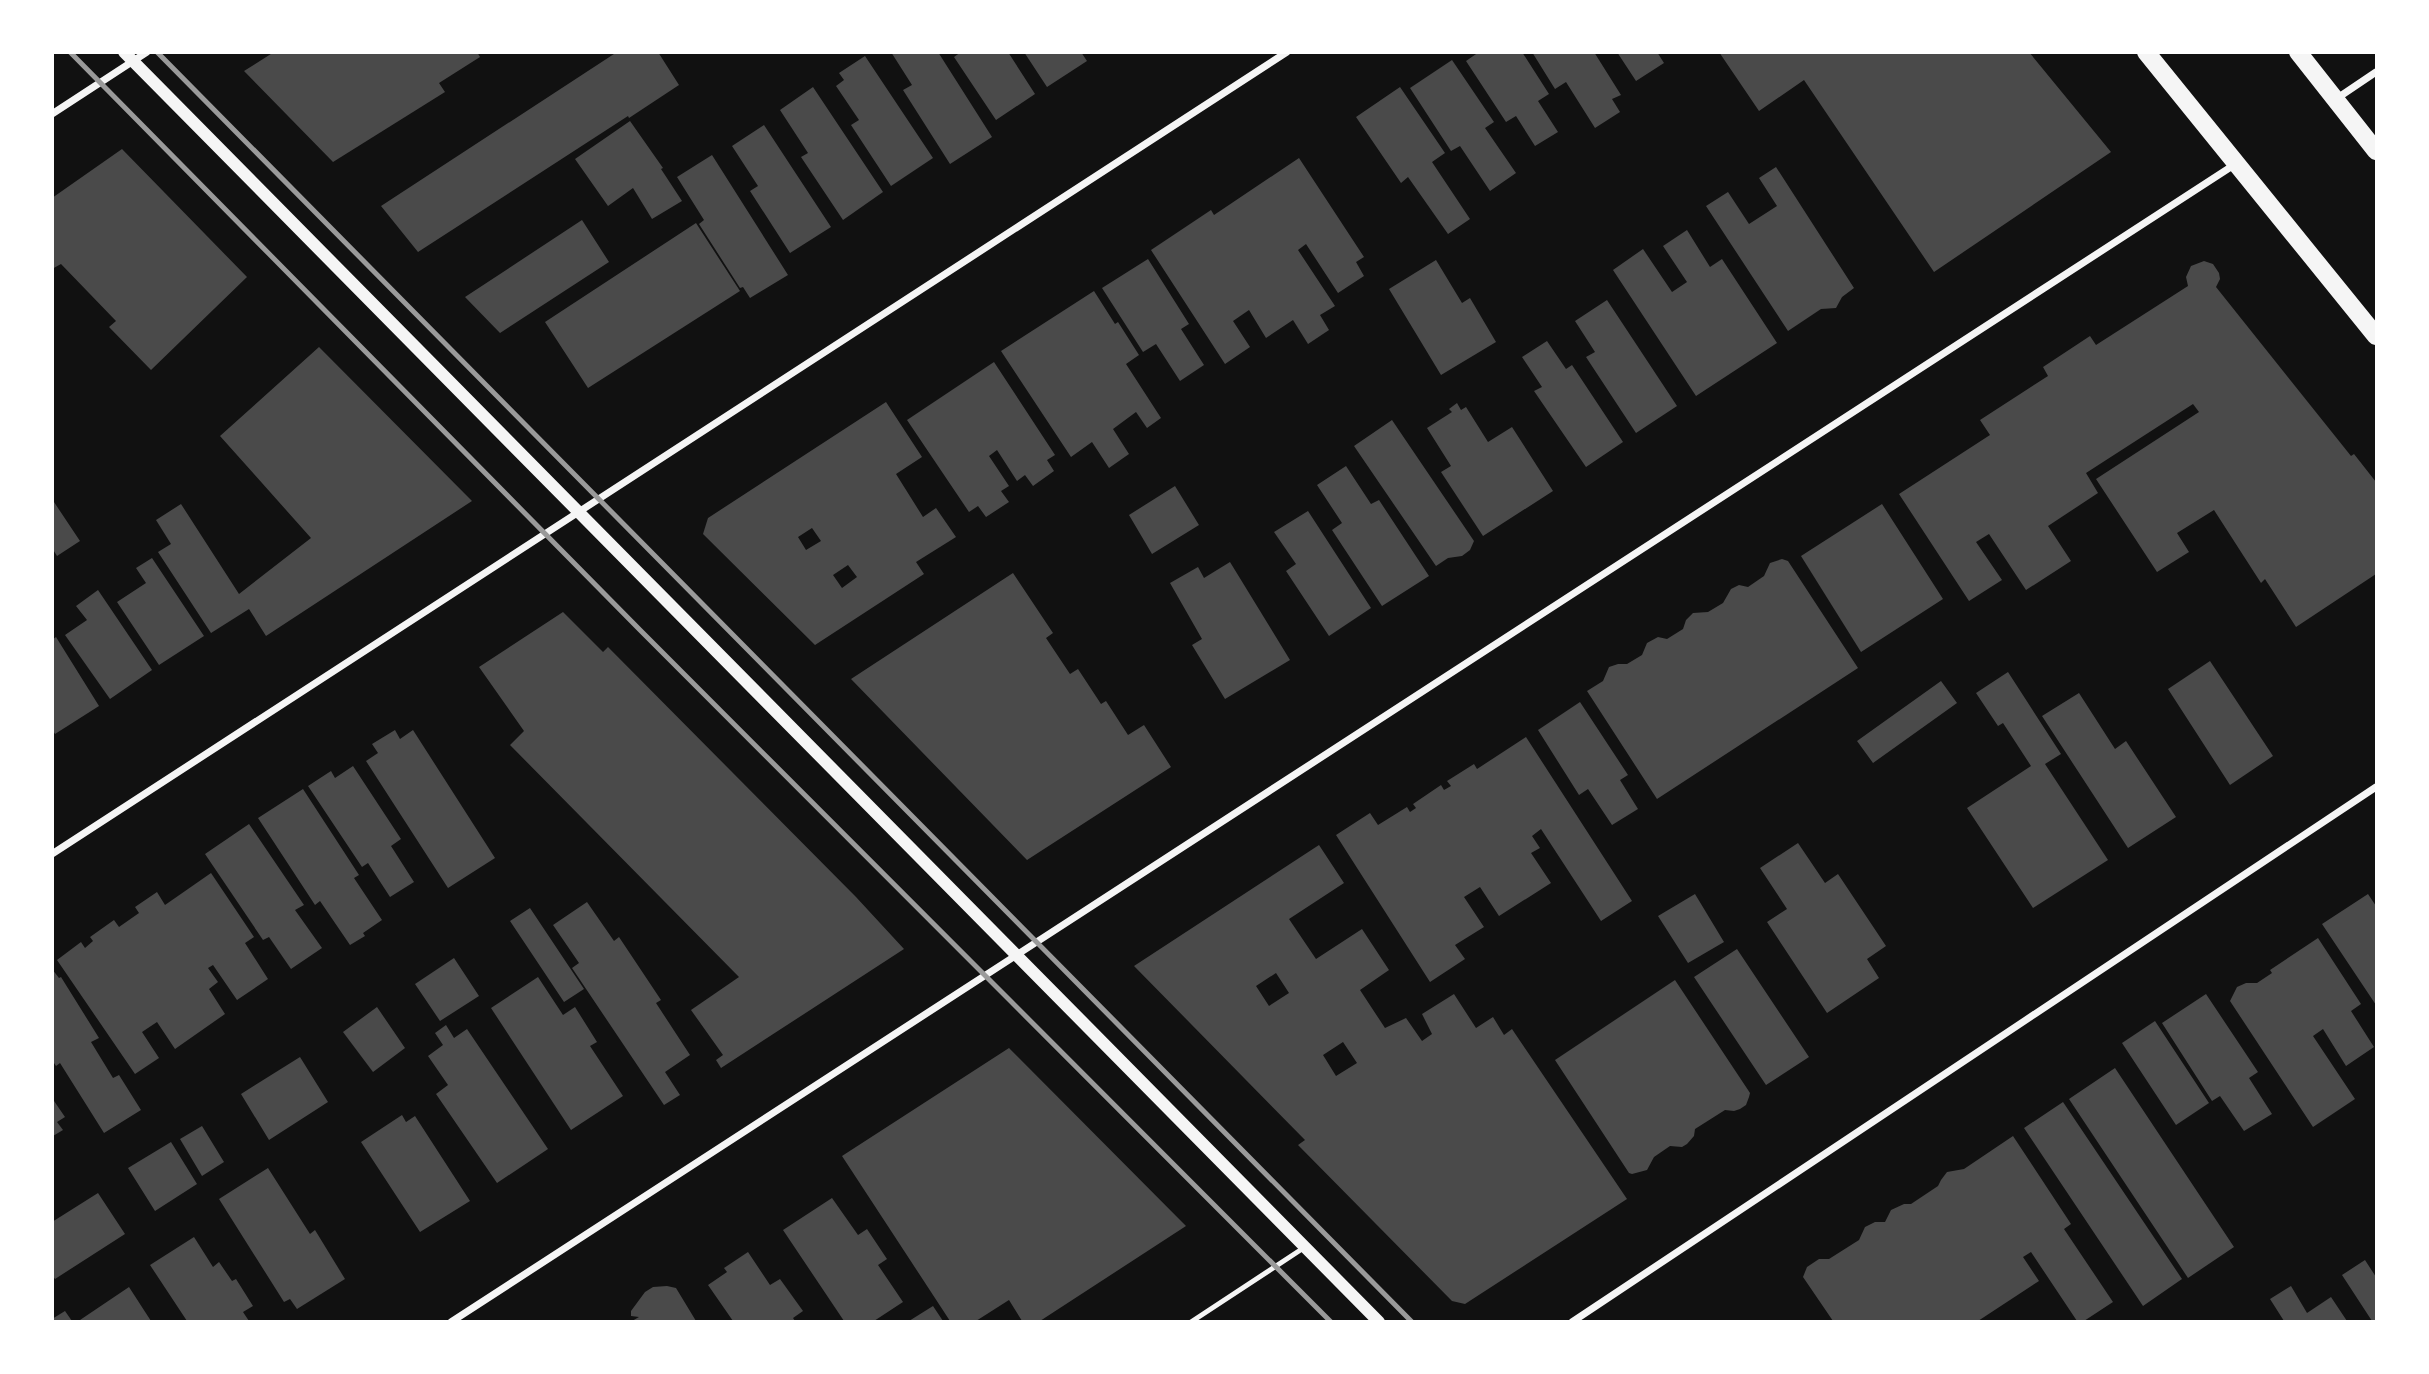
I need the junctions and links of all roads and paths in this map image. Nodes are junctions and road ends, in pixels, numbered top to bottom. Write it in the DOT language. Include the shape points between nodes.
graph roads {
  1 [pos="146,52"];
  2 [pos="1287,52"];
  3 [pos="2146,52"];
  4 [pos="2298,52"];
  5 [pos="129,57"];
  6 [pos="2376,72"];
  7 [pos="2336,99"];
  8 [pos="52,114"];
  9 [pos="2376,151"];
  10 [pos="2238,163"];
  11 [pos="2376,336"];
  12 [pos="579,512"];
  13 [pos="2376,788"];
  14 [pos="52,854"];
  15 [pos="1016,956"];
  16 [pos="1305,1247"];
  17 [pos="451,1321"];
  18 [pos="1191,1321"];
  19 [pos="1378,1321"];
  20 [pos="1572,1321"];
  1 -- 5 [label="street"];
  2 -- 12 [label="street"];
  3 -- 10 [label="main road"];
  4 -- 7 [label="main road"];
  5 -- 8 [label="street"];
  5 -- 12 [label="street"];
  6 -- 7 [label="street"];
  7 -- 9 [label="main road"];
  10 -- 11 [label="main road"];
  10 -- 15 [label="street"];
  12 -- 14 [label="street"];
  12 -- 15 [label="street"];
  13 -- 20 [label="street"];
  15 -- 16 [label="street"];
  15 -- 17 [label="street"];
  16 -- 18 [label="lane"];
  16 -- 19 [label="street"];
}
